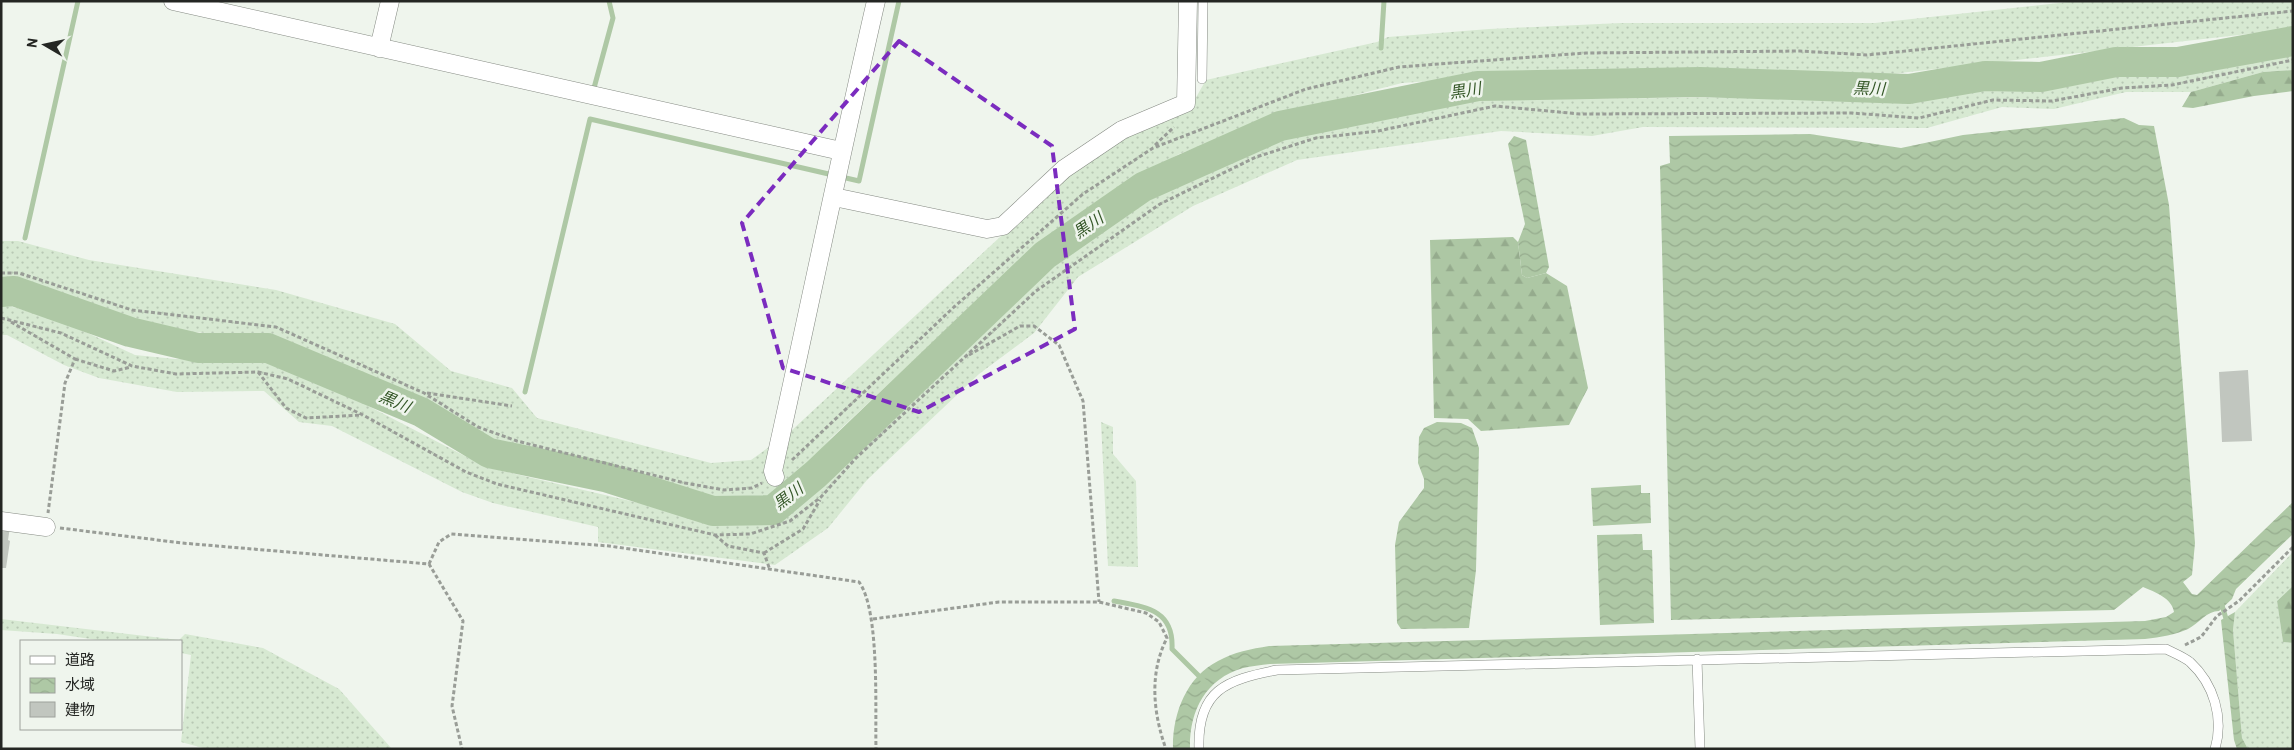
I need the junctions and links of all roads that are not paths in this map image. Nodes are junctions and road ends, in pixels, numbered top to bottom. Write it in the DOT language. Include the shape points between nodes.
graph roads {
  1 [pos="173,1"];
  2 [pos="390,1"];
  3 [pos="876,1"];
  4 [pos="1188,1"];
  5 [pos="1203,1"];
  6 [pos="379,48"];
  7 [pos="1202,80"];
  8 [pos="842,151"];
  9 [pos="837,183"];
  10 [pos="776,477"];
  11 [pos="1,521"];
  12 [pos="46,527"];
  13 [pos="1697,659"];
  14 [pos="1199,749"];
  15 [pos="1700,749"];
  16 [pos="2215,749"];
  1 -- 6 [label="street"];
  2 -- 6 [label="street"];
  3 -- 8 [label="street"];
  4 -- 9 [label="street" via="1186,103 1122,130 1086,154 1064,169 1003,226 987,229"];
  5 -- 7 [label="lane"];
  6 -- 8 [label="street"];
  8 -- 9 [label="street"];
  9 -- 10 [label="street" via="773,471"];
  11 -- 12 [label="street"];
  13 -- 14 [label="lane" via="1278,670 1242,677 1213,695 1203,710 1198,728"];
  13 -- 15 [label="lane"];
  13 -- 16 [label="lane" via="2166,649 2189,662 2208,684 2217,706"];
}
